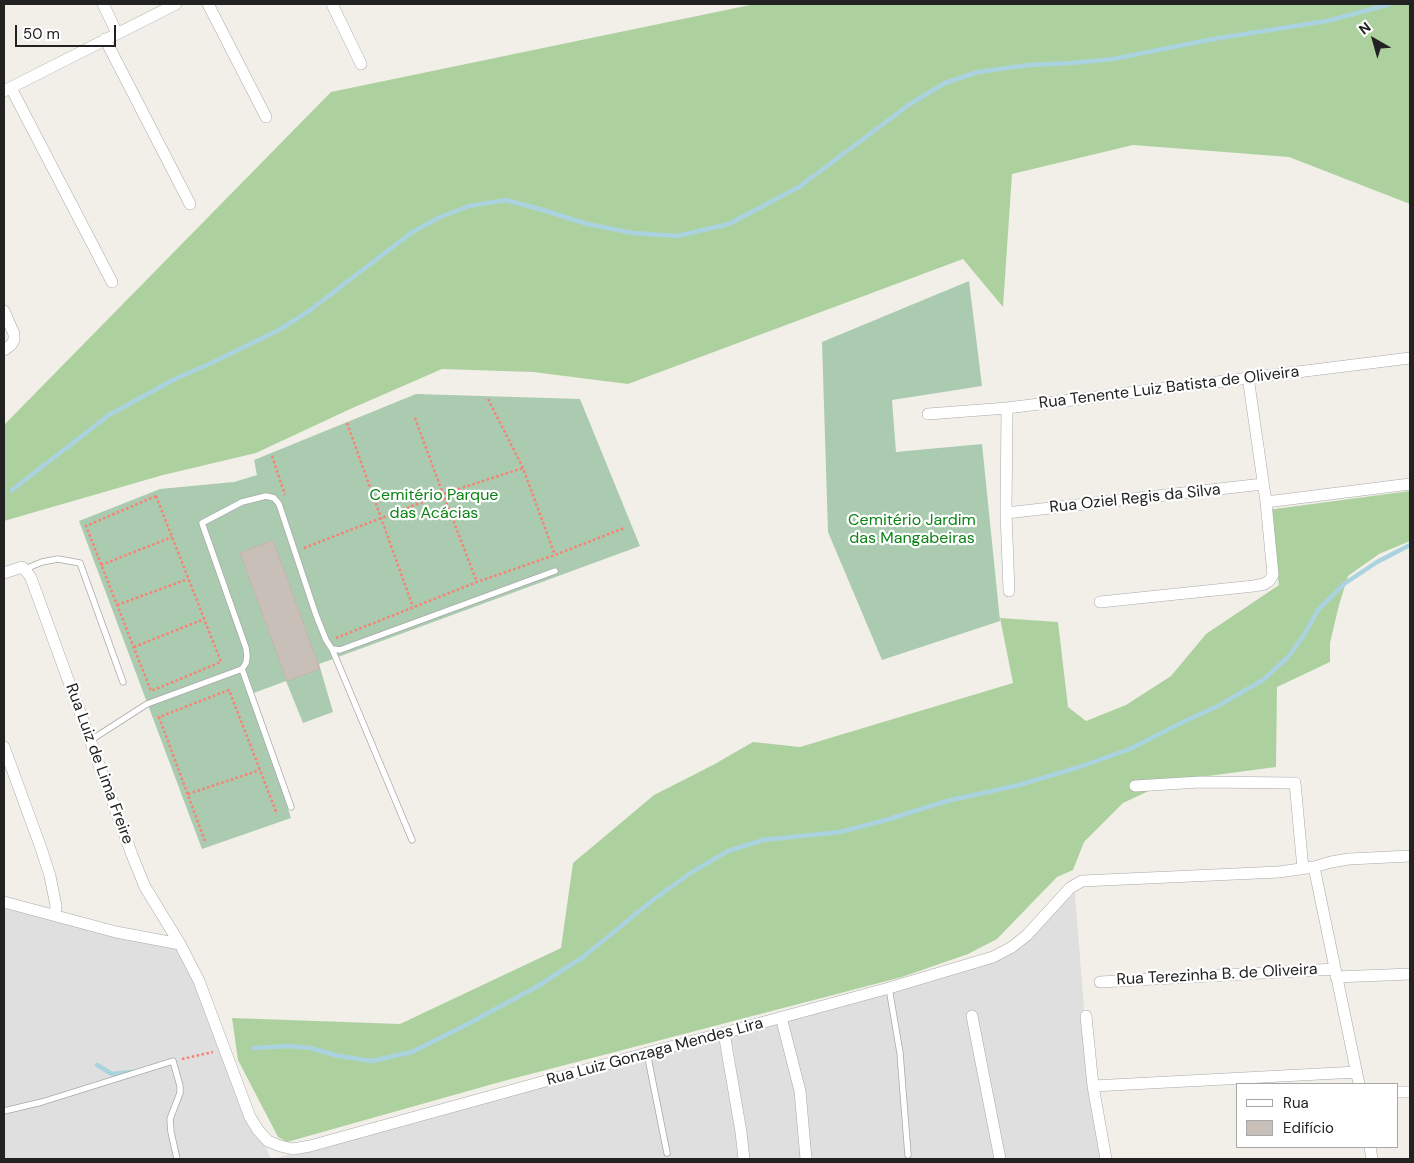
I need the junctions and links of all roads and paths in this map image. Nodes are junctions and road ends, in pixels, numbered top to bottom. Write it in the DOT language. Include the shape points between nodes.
graph roads {
  1 [pos="103,4"];
  2 [pos="176,4"];
  3 [pos="208,4"];
  4 [pos="332,4"];
  5 [pos="117,33"];
  6 [pos="105,39"];
  7 [pos="362,64"];
  8 [pos="7,90"];
  9 [pos="266,117"];
  10 [pos="190,204"];
  11 [pos="112,282"];
  12 [pos="4,311"];
  13 [pos="4,350"];
  14 [pos="1410,358"];
  15 [pos="1248,378"];
  16 [pos="488,399"];
  17 [pos="1007,408"];
  18 [pos="928,414"];
  19 [pos="415,418"];
  20 [pos="347,423"];
  21 [pos="272,456"];
  22 [pos="523,468"];
  23 [pos="1263,484"];
  24 [pos="1410,484"];
  25 [pos="443,494"];
  26 [pos="287,502"];
  27 [pos="1266,502"];
  28 [pos="1006,513"];
  29 [pos="380,518"];
  30 [pos="624,528"];
  31 [pos="172,537"];
  32 [pos="302,548"];
  33 [pos="555,554"];
  34 [pos="102,565"];
  35 [pos="555,571"];
  36 [pos="4,573"];
  37 [pos="28,574"];
  38 [pos="188,579"];
  39 [pos="477,582"];
  40 [pos="1010,591"];
  41 [pos="1100,602"];
  42 [pos="117,605"];
  43 [pos="413,607"];
  44 [pos="204,619"];
  45 [pos="335,639"];
  46 [pos="134,648"];
  47 [pos="332,649"];
  48 [pos="242,670"];
  49 [pos="124,682"];
  50 [pos="91,740"];
  51 [pos="4,748"];
  52 [pos="260,770"];
  53 [pos="1135,786"];
  54 [pos="188,794"];
  55 [pos="291,807"];
  56 [pos="277,814"];
  57 [pos="412,840"];
  58 [pos="205,841"];
  59 [pos="1410,856"];
  60 [pos="1309,868"];
  61 [pos="4,902"];
  62 [pos="55,915"];
  63 [pos="180,944"];
  64 [pos="1335,973"];
  65 [pos="1410,974"];
  66 [pos="1100,982"];
  67 [pos="889,988"];
  68 [pos="972,1016"];
  69 [pos="1086,1016"];
  70 [pos="782,1018"];
  71 [pos="724,1033"];
  72 [pos="224,1049"];
  73 [pos="647,1053"];
  74 [pos="173,1061"];
  75 [pos="1357,1072"];
  76 [pos="1359,1083"];
  77 [pos="1093,1086"];
  78 [pos="4,1111"];
  79 [pos="667,1153"];
  80 [pos="908,1155"];
  81 [pos="177,1159"];
  82 [pos="744,1159"];
  83 [pos="806,1159"];
  84 [pos="1000,1159"];
  85 [pos="1106,1159"];
  1 -- 5 [label="street"];
  2 -- 5 [label="street"];
  3 -- 9 [label="street"];
  4 -- 7 [label="street"];
  5 -- 6 [label="street"];
  6 -- 8 [label="street"];
  6 -- 10 [label="street"];
  8 -- 11 [label="street"];
  12 -- 13 [label="street" via="14,340"];
  14 -- 15 [label="street, Rua Tenente Luiz Batista de Oliveira"];
  15 -- 17 [label="street, Rua Tenente Luiz Batista de Oliveira"];
  15 -- 23 [label="street"];
  16 -- 22 [label="path"];
  17 -- 18 [label="street, Rua Tenente Luiz Batista de Oliveira"];
  17 -- 28 [label="street"];
  19 -- 25 [label="path"];
  20 -- 29 [label="path"];
  21 -- 26 [label="path"];
  22 -- 25 [label="path"];
  22 -- 33 [label="path"];
  23 -- 27 [label="street"];
  23 -- 28 [label="street, Rua Oziel Regis da Silva"];
  24 -- 27 [label="street"];
  25 -- 29 [label="path"];
  25 -- 39 [label="path"];
  27 -- 41 [label="street" via="1273,575 1269,581 1254,586"];
  28 -- 40 [label="street"];
  29 -- 32 [label="path"];
  29 -- 43 [label="path"];
  30 -- 33 [label="path"];
  31 -- 34 [label="path"];
  31 -- 34 [label="path" via="156,496 86,526"];
  31 -- 38 [label="path"];
  33 -- 39 [label="path"];
  34 -- 42 [label="path"];
  35 -- 47 [label="lane" via="340,650"];
  36 -- 37 [label="street" via="19,568"];
  37 -- 49 [label="lane" via="42,562 58,559 80,563"];
  37 -- 50 [label="street, Rua Luiz de Lima Freire"];
  38 -- 42 [label="path"];
  38 -- 44 [label="path"];
  39 -- 43 [label="path"];
  42 -- 46 [label="path"];
  43 -- 45 [label="path"];
  44 -- 46 [label="path"];
  44 -- 46 [label="path" via="221,662 151,691"];
  47 -- 48 [label="lane" via="326,640 279,504 266,496 242,502 202,523 246,648 246,663"];
  47 -- 57 [label="lane"];
  48 -- 50 [label="lane" via="147,704"];
  48 -- 55 [label="lane"];
  50 -- 63 [label="street, Rua Luiz de Lima Freire" via="145,887"];
  51 -- 62 [label="street" via="50,876"];
  52 -- 54 [label="path"];
  52 -- 54 [label="path" via="229,690 159,717"];
  52 -- 56 [label="path"];
  53 -- 60 [label="street" via="1200,782 1295,783"];
  54 -- 58 [label="path"];
  59 -- 60 [label="street, Rua Luiz Gonzaga Mendes Lira" via="1349,859"];
  60 -- 64 [label="street"];
  60 -- 67 [label="street, Rua Luiz Gonzaga Mendes Lira" via="1082,882 1070,888 1028,935 1012,947 993,957"];
  61 -- 62 [label="street"];
  62 -- 63 [label="street" via="116,932"];
  63 -- 72 [label="street, Rua Luiz Gonzaga Mendes Lira" via="199,981"];
  64 -- 65 [label="street, Rua Terezinha B. de Oliveira"];
  64 -- 66 [label="street, Rua Terezinha B. de Oliveira"];
  64 -- 75 [label="street"];
  67 -- 70 [label="street, Rua Luiz Gonzaga Mendes Lira"];
  67 -- 80 [label="lane" via="900,1053"];
  68 -- 84 [label="street"];
  69 -- 77 [label="street"];
  70 -- 71 [label="street, Rua Luiz Gonzaga Mendes Lira"];
  70 -- 83 [label="street" via="800,1091"];
  71 -- 73 [label="street, Rua Luiz Gonzaga Mendes Lira"];
  71 -- 82 [label="street"];
  72 -- 73 [label="street, Rua Luiz Gonzaga Mendes Lira" via="258,1130 268,1141 293,1149"];
  72 -- 74 [label="path"];
  73 -- 79 [label="lane"];
  74 -- 78 [label="lane"];
  74 -- 81 [label="lane" via="180,1086 170,1118"];
  75 -- 76 [label="street"];
  75 -- 77 [label="street"];
  77 -- 85 [label="street"];
}
